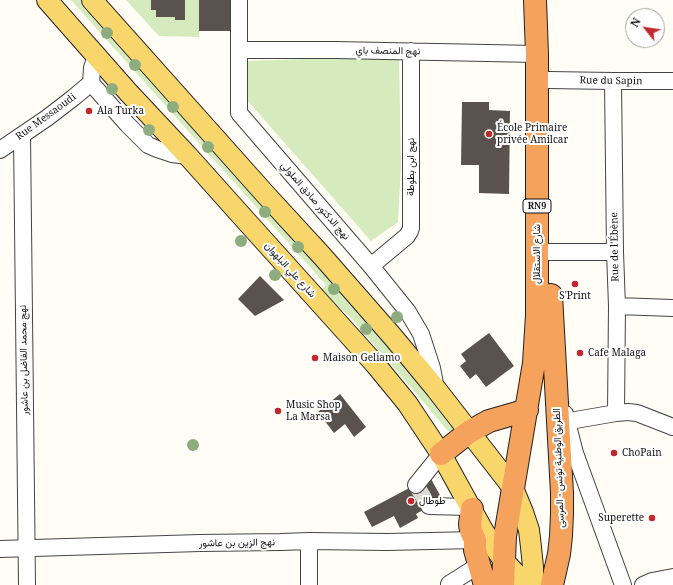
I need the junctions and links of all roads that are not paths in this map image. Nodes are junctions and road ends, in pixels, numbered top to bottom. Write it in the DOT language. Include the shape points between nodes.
graph roads {
  1 [pos="47,0"];
  2 [pos="92,0"];
  3 [pos="239,0"];
  4 [pos="535,0"];
  5 [pos="551,0"];
  6 [pos="240,50"];
  7 [pos="411,51"];
  8 [pos="537,54"];
  9 [pos="96,56"];
  10 [pos="548,80"];
  11 [pos="613,81"];
  12 [pos="673,81"];
  13 [pos="91,83"];
  14 [pos="22,135"];
  15 [pos="0,150"];
  16 [pos="188,156"];
  17 [pos="549,252"];
  18 [pos="615,252"];
  19 [pos="371,266"];
  20 [pos="617,306"];
  21 [pos="673,308"];
  22 [pos="555,374"];
  23 [pos="436,389"];
  24 [pos="527,410"];
  25 [pos="616,413"];
  26 [pos="562,422"];
  27 [pos="673,427"];
  28 [pos="469,432"];
  29 [pos="441,454"];
  30 [pos="416,485"];
  31 [pos="513,488"];
  32 [pos="430,506"];
  33 [pos="471,508"];
  34 [pos="475,540"];
  35 [pos="309,541"];
  36 [pos="27,548"];
  37 [pos="0,549"];
  38 [pos="504,561"];
  39 [pos="482,575"];
  40 [pos="673,577"];
  41 [pos="450,584"];
  42 [pos="27,585"];
  43 [pos="309,585"];
  44 [pos="503,585"];
  45 [pos="528,585"];
  46 [pos="533,585"];
  47 [pos="552,585"];
  48 [pos="623,585"];
  49 [pos="643,585"];
  1 -- 9 [label="main road, شارع علي البلهوان"];
  2 -- 23 [label="main road" via="323,257"];
  3 -- 6 [label="street, نهج الدكتور صادق الملولي"];
  4 -- 8 [label="highway, شارع الاستقلال / RN9"];
  5 -- 10 [label="highway, شارع الاستقلال / RN9"];
  6 -- 7 [label="street, نهج المنصف باي"];
  6 -- 19 [label="street, نهج الدكتور صادق الملولي" via="239,113"];
  7 -- 8 [label="street, نهج المنصف باي"];
  7 -- 19 [label="street, نهج ابن بطوطة" via="411,228 407,236"];
  8 -- 24 [label="highway, شارع الاستقلال / RN9" via="537,315 534,363"];
  9 -- 13 [label="street"];
  9 -- 16 [label="main road, شارع علي البلهوان"];
  10 -- 11 [label="street, Rue du Sapin"];
  10 -- 17 [label="highway, شارع الاستقلال / RN9"];
  11 -- 12 [label="street, Rue du Sapin"];
  11 -- 18 [label="street, Rue de l'Ébène"];
  13 -- 14 [label="street, Rue Messaoudi"];
  13 -- 16 [label="street" via="144,143 164,152"];
  14 -- 15 [label="street, Rue Messaoudi"];
  14 -- 36 [label="street, نهج محمد الفاضل بن عاشور"];
  16 -- 29 [label="main road, شارع علي البلهوان" via="375,364 407,403"];
  17 -- 18 [label="street"];
  17 -- 22 [label="highway, شارع الاستقلال / RN9"];
  18 -- 20 [label="street, Rue de l'Ébène"];
  19 -- 23 [label="street, نهج الدكتور صادق الملولي" via="408,312 421,334"];
  20 -- 21 [label="street"];
  20 -- 25 [label="street, Rue de l'Ébène"];
  22 -- 26 [label="highway, الطريق الوطنية تونس - المرسى / RN9"];
  23 -- 28 [label="main road"];
  24 -- 28 [label="highway" via="489,421"];
  24 -- 31 [label="highway, RN9"];
  25 -- 26 [label="street"];
  25 -- 27 [label="street" via="638,413"];
  26 -- 47 [label="highway, الطريق الوطنية تونس - المرسى / RN9" via="561,528 559,554"];
  26 -- 48 [label="street"];
  28 -- 29 [label="highway"];
  28 -- 31 [label="main road"];
  29 -- 30 [label="street"];
  29 -- 33 [label="main road, شارع علي البلهوان"];
  31 -- 38 [label="highway, RN9" via="505,536"];
  31 -- 46 [label="main road" via="529,530"];
  32 -- 33 [label="street"];
  33 -- 34 [label="highway" via="470,524"];
  33 -- 38 [label="main road, شارع علي البلهوان"];
  34 -- 35 [label="street, نهج الزين بن عاشور"];
  34 -- 39 [label="highway"];
  35 -- 36 [label="street, نهج الزين بن عاشور"];
  35 -- 43 [label="street"];
  36 -- 37 [label="street, نهج الزين بن عاشور"];
  36 -- 42 [label="street, نهج محمد الفاضل بن عاشور"];
  38 -- 44 [label="highway, RN9"];
  38 -- 45 [label="main road, شارع علي البلهوان"];
  39 -- 41 [label="street"];
  40 -- 49 [label="street"];
}
